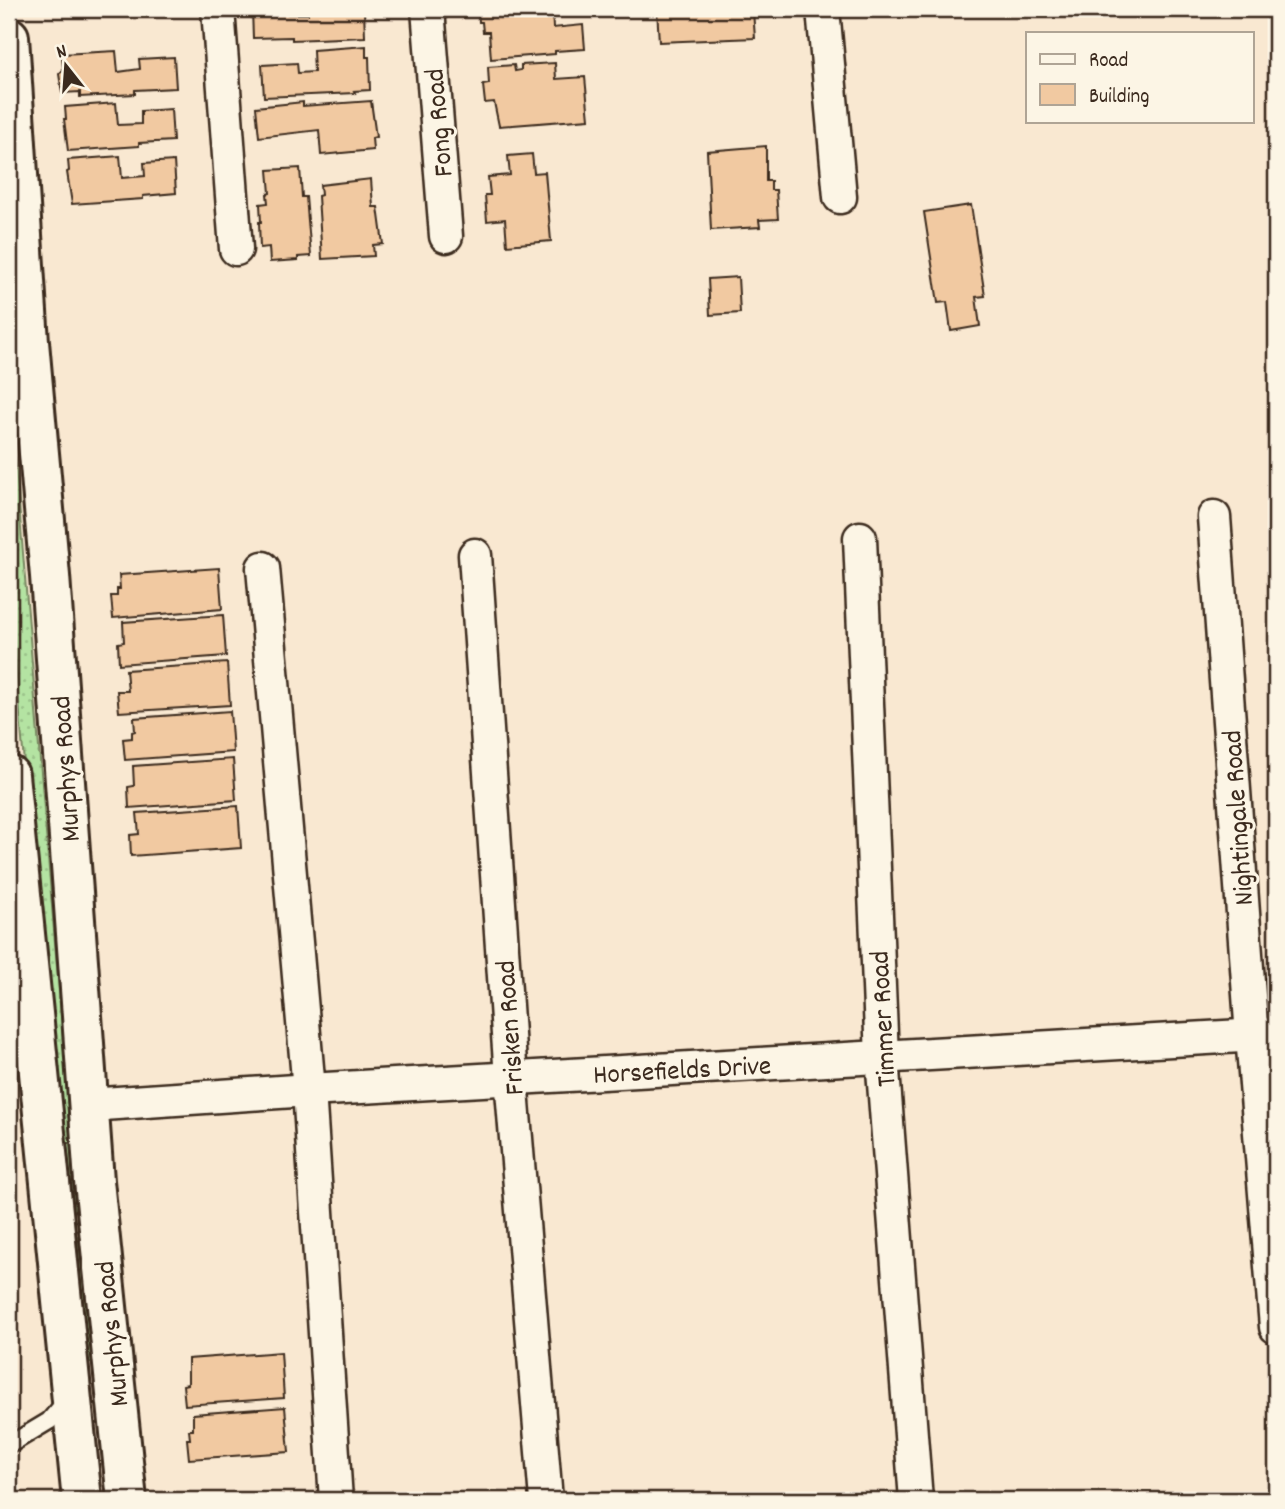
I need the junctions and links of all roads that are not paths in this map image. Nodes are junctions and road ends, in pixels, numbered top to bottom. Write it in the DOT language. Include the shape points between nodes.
graph roads {
  1 [pos="218,9"];
  2 [pos="428,9"];
  3 [pos="823,9"];
  4 [pos="9,37"];
  5 [pos="840,197"];
  6 [pos="446,236"];
  7 [pos="236,249"];
  8 [pos="19,343"];
  9 [pos="1214,517"];
  10 [pos="860,538"];
  11 [pos="475,555"];
  12 [pos="263,568"];
  13 [pos="9,775"];
  14 [pos="1264,1035"];
  15 [pos="882,1057"];
  16 [pos="511,1078"];
  17 [pos="309,1090"];
  18 [pos="88,1105"];
  19 [pos="1276,1327"];
  20 [pos="71,1393"];
  21 [pos="121,1438"];
  22 [pos="9,1445"];
  23 [pos="82,1500"];
  24 [pos="109,1500"];
  25 [pos="127,1500"];
  26 [pos="336,1500"];
  27 [pos="546,1500"];
  28 [pos="916,1500"];
  1 -- 7 [label="street"];
  2 -- 6 [label="street, Fong Road"];
  3 -- 5 [label="street"];
  4 -- 8 [label="main road, Murphys Road"];
  8 -- 18 [label="main road, Murphys Road" via="50,576"];
  9 -- 14 [label="street, Nightingale Road"];
  10 -- 15 [label="street, Timmer Road"];
  11 -- 16 [label="street, Frisken Road"];
  12 -- 17 [label="street"];
  13 -- 20 [label="main road, Murphys Road"];
  14 -- 15 [label="street, Horsefields Drive"];
  14 -- 19 [label="street, Nightingale Road"];
  15 -- 16 [label="street, Horsefields Drive"];
  15 -- 28 [label="street, Timmer Road"];
  16 -- 17 [label="street, Horsefields Drive"];
  16 -- 27 [label="street, Frisken Road"];
  17 -- 18 [label="street, Horsefields Drive"];
  17 -- 26 [label="street"];
  18 -- 21 [label="main road, Murphys Road"];
  20 -- 22 [label="lane" via="49,1420"];
  20 -- 23 [label="main road, Murphys Road"];
  21 -- 24 [label="main road" via="110,1457"];
  21 -- 25 [label="main road, Murphys Road"];
}
